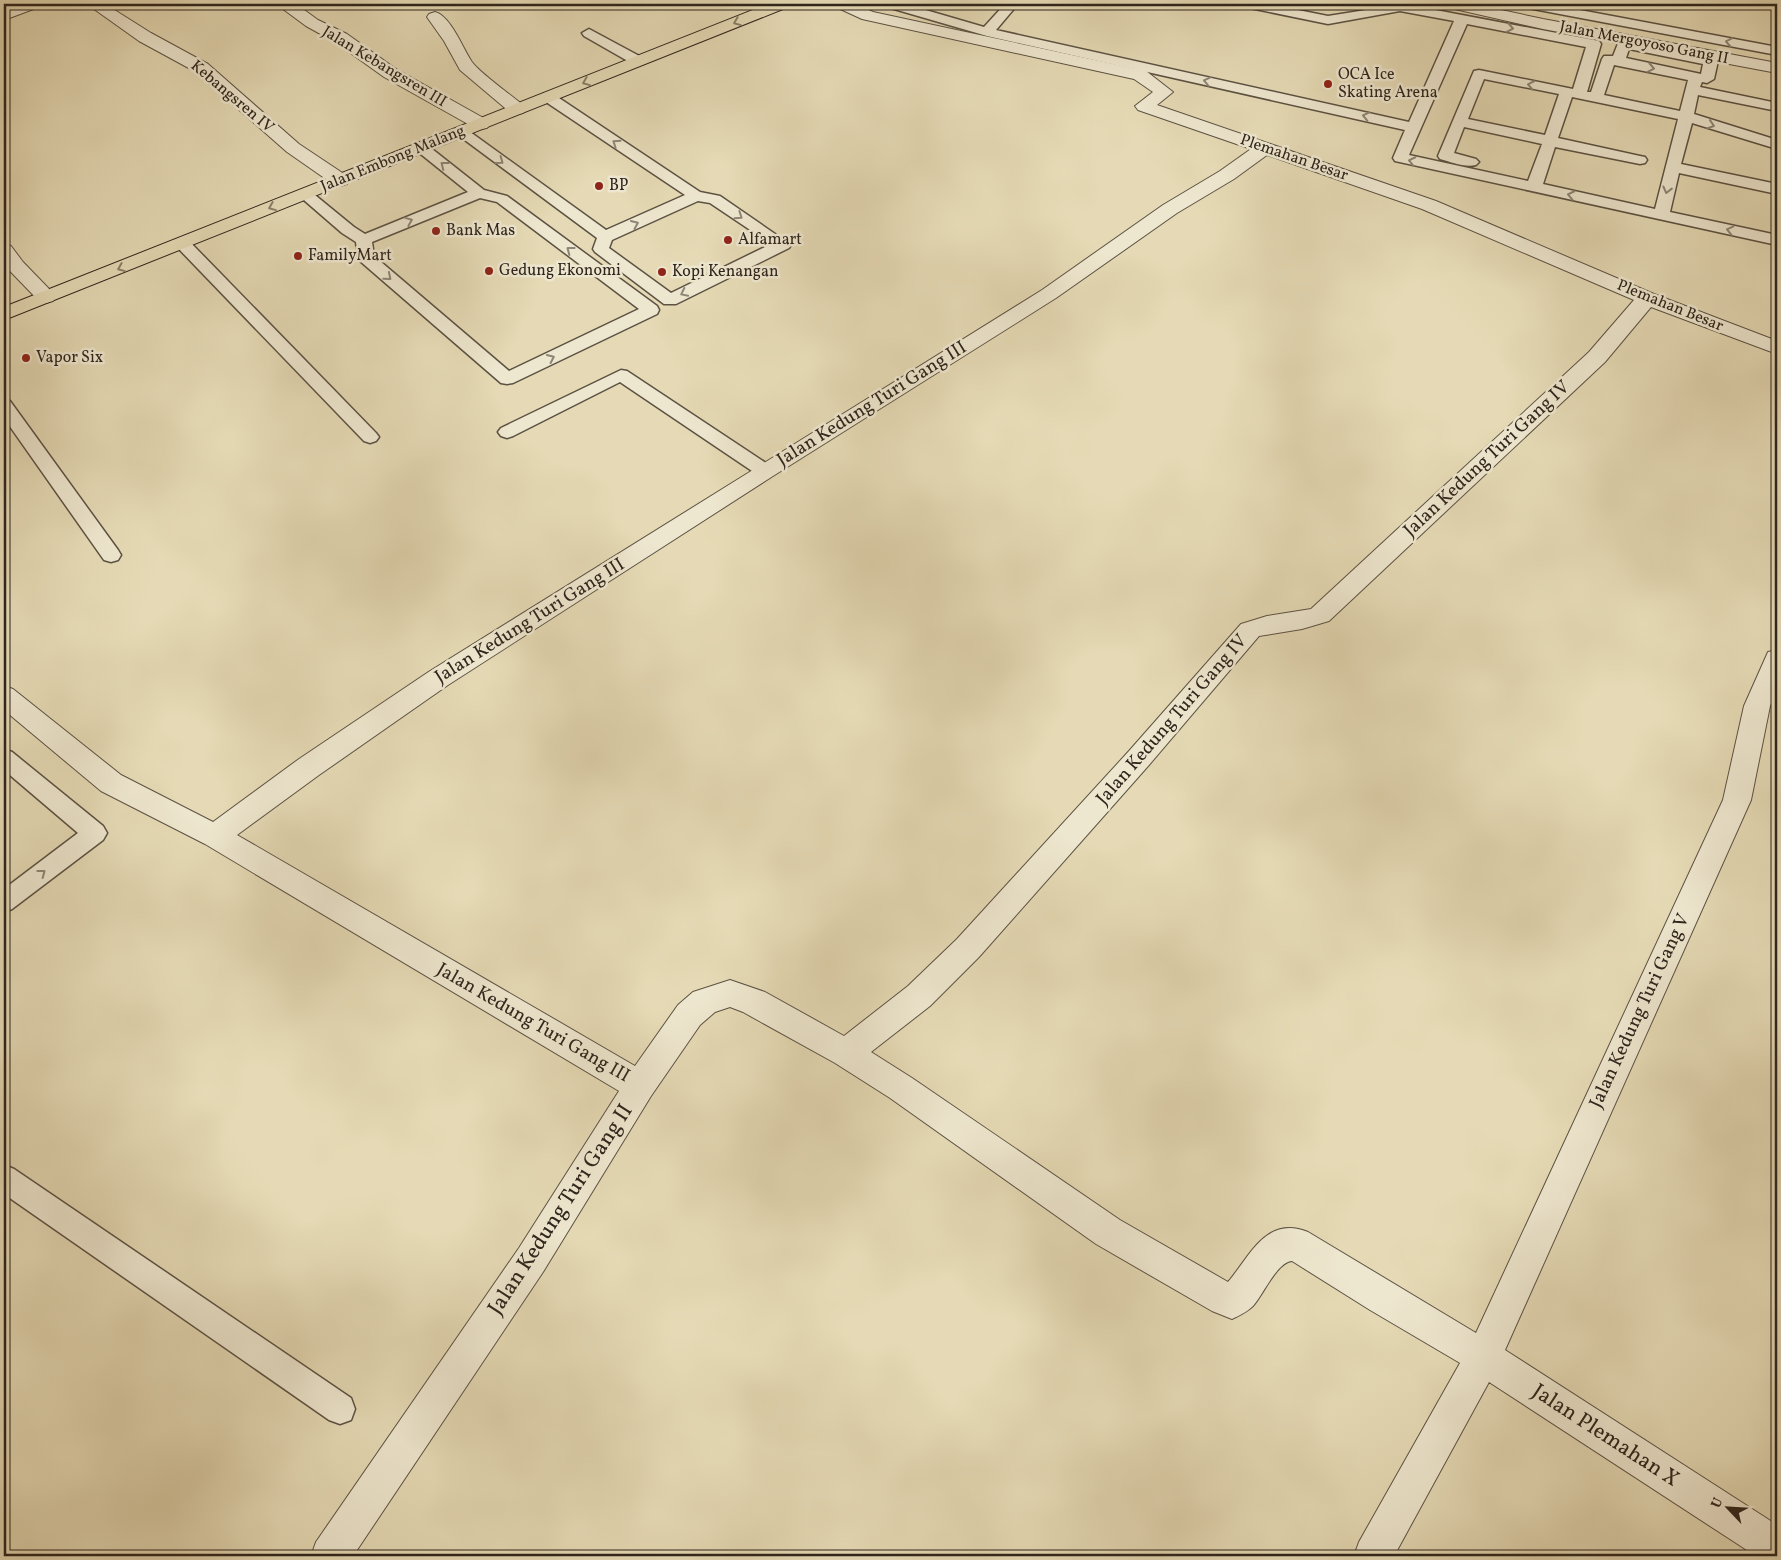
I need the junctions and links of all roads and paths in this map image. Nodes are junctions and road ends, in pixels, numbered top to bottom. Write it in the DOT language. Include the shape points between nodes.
graph roads {
  1 [pos="33,4"];
  2 [pos="95,4"];
  3 [pos="781,4"];
  4 [pos="842,4"];
  5 [pos="892,4"];
  6 [pos="1012,4"];
  7 [pos="1250,4"];
  8 [pos="1452,4"];
  9 [pos="1528,4"];
  10 [pos="289,6"];
  11 [pos="4,16"];
  12 [pos="435,17"];
  13 [pos="1462,19"];
  14 [pos="987,32"];
  15 [pos="589,33"];
  16 [pos="1777,51"];
  17 [pos="638,61"];
  18 [pos="1618,62"];
  19 [pos="1777,68"];
  20 [pos="1698,82"];
  21 [pos="1573,93"];
  22 [pos="548,97"];
  23 [pos="1596,98"];
  24 [pos="1777,107"];
  25 [pos="517,110"];
  26 [pos="1686,116"];
  27 [pos="1460,122"];
  28 [pos="482,124"];
  29 [pos="1413,127"];
  30 [pos="460,132"];
  31 [pos="1550,141"];
  32 [pos="1777,145"];
  33 [pos="422,148"];
  34 [pos="1265,148"];
  35 [pos="1640,160"];
  36 [pos="1673,166"];
  37 [pos="340,180"];
  38 [pos="1536,182"];
  39 [pos="1777,189"];
  40 [pos="479,193"];
  41 [pos="305,194"];
  42 [pos="696,196"];
  43 [pos="1661,215"];
  44 [pos="605,237"];
  45 [pos="364,240"];
  46 [pos="1777,240"];
  47 [pos="182,243"];
  48 [pos="4,250"];
  49 [pos="46,297"];
  50 [pos="1647,298"];
  51 [pos="4,314"];
  52 [pos="1777,348"];
  53 [pos="4,405"];
  54 [pos="507,432"];
  55 [pos="370,437"];
  56 [pos="765,471"];
  57 [pos="111,556"];
  58 [pos="1777,659"];
  59 [pos="4,696"];
  60 [pos="4,758"];
  61 [pos="215,836"];
  62 [pos="4,902"];
  63 [pos="846,1053"];
  64 [pos="640,1086"];
  65 [pos="901,1088"];
  66 [pos="4,1178"];
  67 [pos="1482,1357"];
  68 [pos="340,1409"];
  69 [pos="1777,1548"];
  70 [pos="330,1556"];
  71 [pos="1373,1556"];
  1 -- 11 [label="street"];
  2 -- 37 [label="street, Kebangsren IV" via="145,37 202,68 293,148"];
  3 -- 17 [label="main road, Jalan Embong Malang, one-way"];
  4 -- 34 [label="street, Plemahan Besar" via="868,16 1140,75 1164,92 1144,106"];
  5 -- 14 [label="lane"];
  6 -- 14 [label="lane"];
  7 -- 13 [label="lane" via="1328,20 1400,7"];
  8 -- 19 [label="street, Jalan Mergoyoso Gang II"];
  16 -- 9 [label="lane, one-way"];
  10 -- 28 [label="street, Jalan Kebangsren III" via="390,73"];
  12 -- 25 [label="street" via="466,66"];
  13 -- 21 [label="lane, one-way" via="1594,44"];
  13 -- 29 [label="lane"];
  29 -- 14 [label="lane, one-way"];
  15 -- 17 [label="lane"];
  17 -- 22 [label="main road, Jalan Embong Malang, one-way"];
  18 -- 20 [label="lane, one-way"];
  18 -- 20 [label="lane" via="1624,44 1711,61"];
  18 -- 23 [label="lane" via="1609,59"];
  20 -- 24 [label="lane" via="1718,95"];
  20 -- 26 [label="lane"];
  21 -- 23 [label="lane"];
  21 -- 27 [label="lane, one-way" via="1479,74"];
  21 -- 31 [label="lane"];
  22 -- 25 [label="main road, Jalan Embong Malang"];
  42 -- 22 [label="lane, one-way"];
  23 -- 26 [label="lane"];
  25 -- 28 [label="main road, Jalan Embong Malang"];
  26 -- 32 [label="lane, one-way"];
  26 -- 36 [label="lane"];
  27 -- 31 [label="lane"];
  27 -- 38 [label="lane" via="1445,156"];
  28 -- 30 [label="main road, Jalan Embong Malang"];
  38 -- 29 [label="lane, one-way" via="1400,158"];
  30 -- 33 [label="main road, Jalan Embong Malang"];
  30 -- 44 [label="lane, one-way"];
  31 -- 35 [label="lane"];
  31 -- 38 [label="lane"];
  33 -- 37 [label="main road, Jalan Embong Malang"];
  40 -- 33 [label="lane, one-way"];
  34 -- 50 [label="street, Plemahan Besar" via="1429,205"];
  34 -- 56 [label="street, Jalan Kedung Turi Gang III" via="1170,209 1049,294"];
  36 -- 39 [label="lane"];
  36 -- 43 [label="lane, one-way"];
  37 -- 41 [label="main road, Jalan Embong Malang"];
  43 -- 38 [label="lane, one-way"];
  45 -- 40 [label="lane, one-way"];
  45 -- 40 [label="lane, one-way" via="366,258 507,378 651,310 502,199"];
  41 -- 45 [label="lane"];
  41 -- 47 [label="main road, Jalan Embong Malang, one-way"];
  44 -- 42 [label="lane, one-way"];
  42 -- 44 [label="lane, one-way" via="715,199 783,245 670,300 601,249"];
  46 -- 43 [label="lane, one-way"];
  47 -- 49 [label="main road, Jalan Embong Malang, one-way"];
  47 -- 55 [label="lane"];
  48 -- 49 [label="street"];
  49 -- 51 [label="main road, Jalan Embong Malang"];
  50 -- 52 [label="street, Plemahan Besar"];
  50 -- 63 [label="street, Jalan Kedung Turi Gang IV" via="1597,357 1320,615 1250,630 968,948 919,996"];
  53 -- 57 [label="lane"];
  54 -- 56 [label="lane" via="621,375"];
  56 -- 61 [label="street, Jalan Kedung Turi Gang III" via="439,678"];
  58 -- 67 [label="street, Jalan Kedung Turi Gang V" via="1757,706 1737,800"];
  59 -- 61 [label="street" via="111,783"];
  62 -- 60 [label="lane, one-way" via="94,833"];
  61 -- 64 [label="street, Jalan Kedung Turi Gang III"];
  63 -- 64 [label="street, Jalan Kedung Turi Gang II" via="754,1002 730,993 704,1002 689,1015"];
  63 -- 65 [label="street, Jalan Kedung Turi Gang II"];
  64 -- 70 [label="street, Jalan Kedung Turi Gang II" via="531,1260"];
  65 -- 67 [label="street, Jalan Plemahan X" via="1108,1232 1224,1299 1232,1301 1242,1294 1272,1250 1286,1243 1296,1244"];
  66 -- 68 [label="lane"];
  67 -- 69 [label="street, Jalan Plemahan X"];
  67 -- 71 [label="street, Jalan Kedung Turi Gang V"];
}
